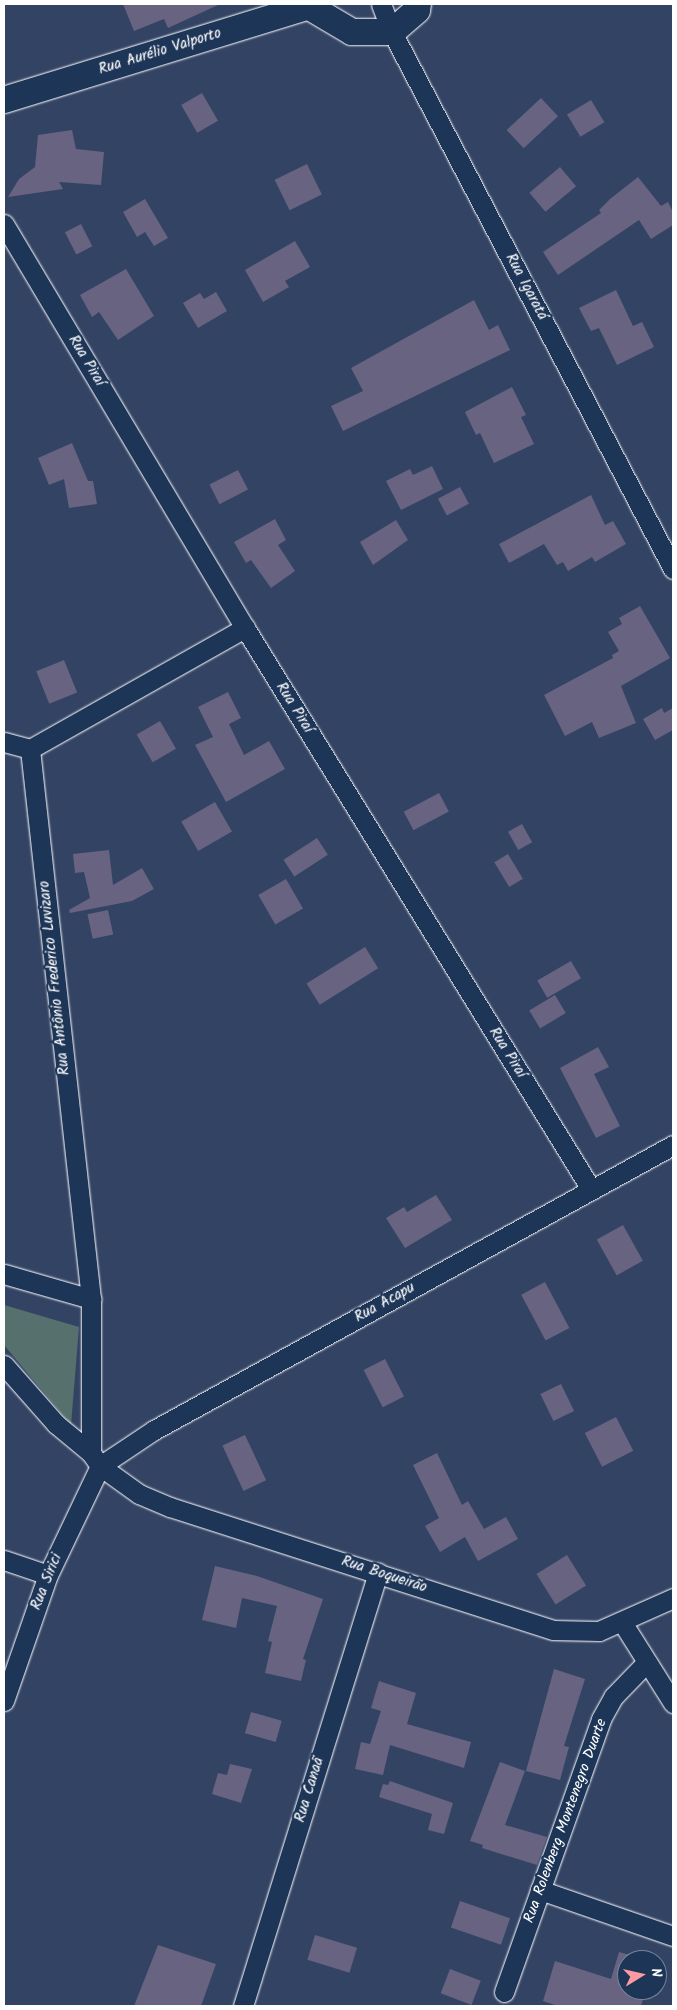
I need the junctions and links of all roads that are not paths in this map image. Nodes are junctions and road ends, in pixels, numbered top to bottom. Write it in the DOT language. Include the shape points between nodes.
graph roads {
  1 [pos="381,4"];
  2 [pos="418,4"];
  3 [pos="312,5"];
  4 [pos="392,32"];
  5 [pos="4,100"];
  6 [pos="4,224"];
  7 [pos="673,569"];
  8 [pos="245,628"];
  9 [pos="4,742"];
  10 [pos="30,749"];
  11 [pos="673,1145"];
  12 [pos="591,1189"];
  13 [pos="4,1274"];
  14 [pos="91,1299"];
  15 [pos="4,1365"];
  16 [pos="95,1460"];
  17 [pos="4,1560"];
  18 [pos="378,1573"];
  19 [pos="48,1575"];
  20 [pos="673,1598"];
  21 [pos="622,1622"];
  22 [pos="647,1662"];
  23 [pos="4,1701"];
  24 [pos="673,1703"];
  25 [pos="540,1890"];
  26 [pos="673,1936"];
  27 [pos="504,1992"];
  28 [pos="242,2006"];
  1 -- 4 [label="street, Rua Igaratá"];
  2 -- 4 [label="main road" via="417,10"];
  3 -- 4 [label="main road" via="352,32"];
  3 -- 5 [label="main road, Rua Aurélio Valporto"];
  4 -- 7 [label="street, Rua Igaratá"];
  6 -- 8 [label="street, Rua Piraí"];
  8 -- 10 [label="street"];
  8 -- 12 [label="street, Rua Piraí"];
  9 -- 10 [label="street"];
  10 -- 14 [label="street, Rua Antônio Frederico Luvizaro"];
  11 -- 12 [label="street, Rua Acapu"];
  12 -- 16 [label="street, Rua Acapu"];
  13 -- 14 [label="street"];
  14 -- 16 [label="street, Rua Antônio Frederico Luvizaro"];
  15 -- 16 [label="street" via="56,1424"];
  16 -- 18 [label="street, Rua Boqueirão" via="139,1494 170,1507"];
  16 -- 19 [label="street, Rua Sirici"];
  17 -- 19 [label="street"];
  18 -- 21 [label="street, Rua Boqueirão" via="553,1630 599,1631"];
  18 -- 28 [label="street, Rua Canaã"];
  19 -- 23 [label="street, Rua Sirici"];
  20 -- 21 [label="street, Rua Boqueirão"];
  21 -- 22 [label="street"];
  22 -- 24 [label="street"];
  22 -- 25 [label="street, Rua Rolenberg Montenegro Duarte" via="614,1696 601,1719"];
  25 -- 26 [label="street"];
  25 -- 27 [label="street, Rua Rolenberg Montenegro Duarte"];
}
